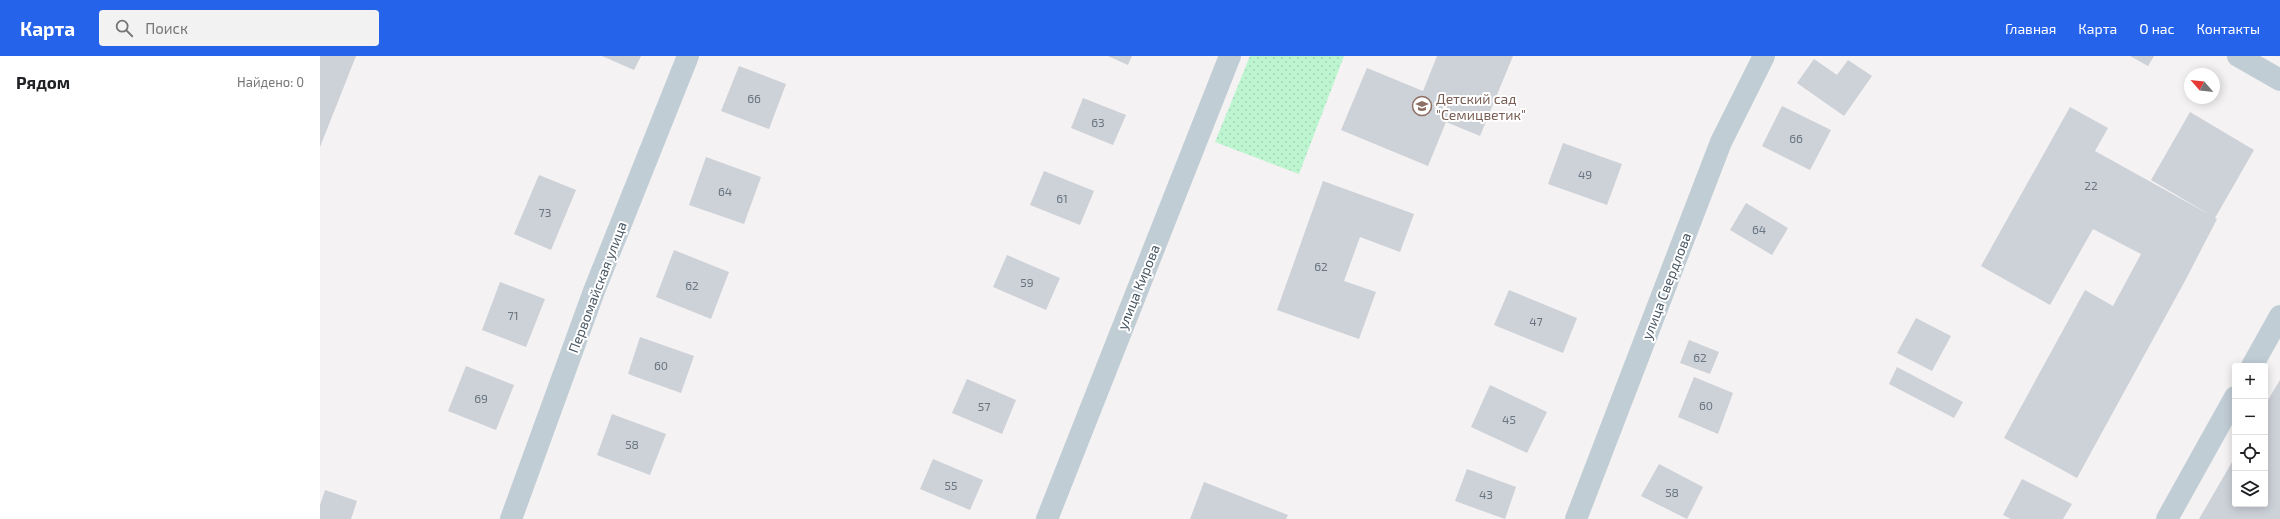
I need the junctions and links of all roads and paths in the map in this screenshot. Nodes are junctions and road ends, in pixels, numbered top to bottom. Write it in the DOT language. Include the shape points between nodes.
graph roads {
  1 [pos="688,56"];
  2 [pos="1230,56"];
  3 [pos="1764,56"];
  4 [pos="2238,56"];
  5 [pos="2280,80"];
  6 [pos="2280,316"];
  7 [pos="2254,363"];
  8 [pos="2234,399"];
  9 [pos="511,519"];
  10 [pos="1046,519"];
  11 [pos="1576,519"];
  12 [pos="2167,519"];
  1 -- 9 [label="street, Первомайская улица" via="594,291"];
  2 -- 10 [label="street, улица Кирова"];
  3 -- 11 [label="street, улица Свердлова" via="1721,142"];
  4 -- 5 [label="street"];
  6 -- 7 [label="street"];
  8 -- 12 [label="street"];
}
